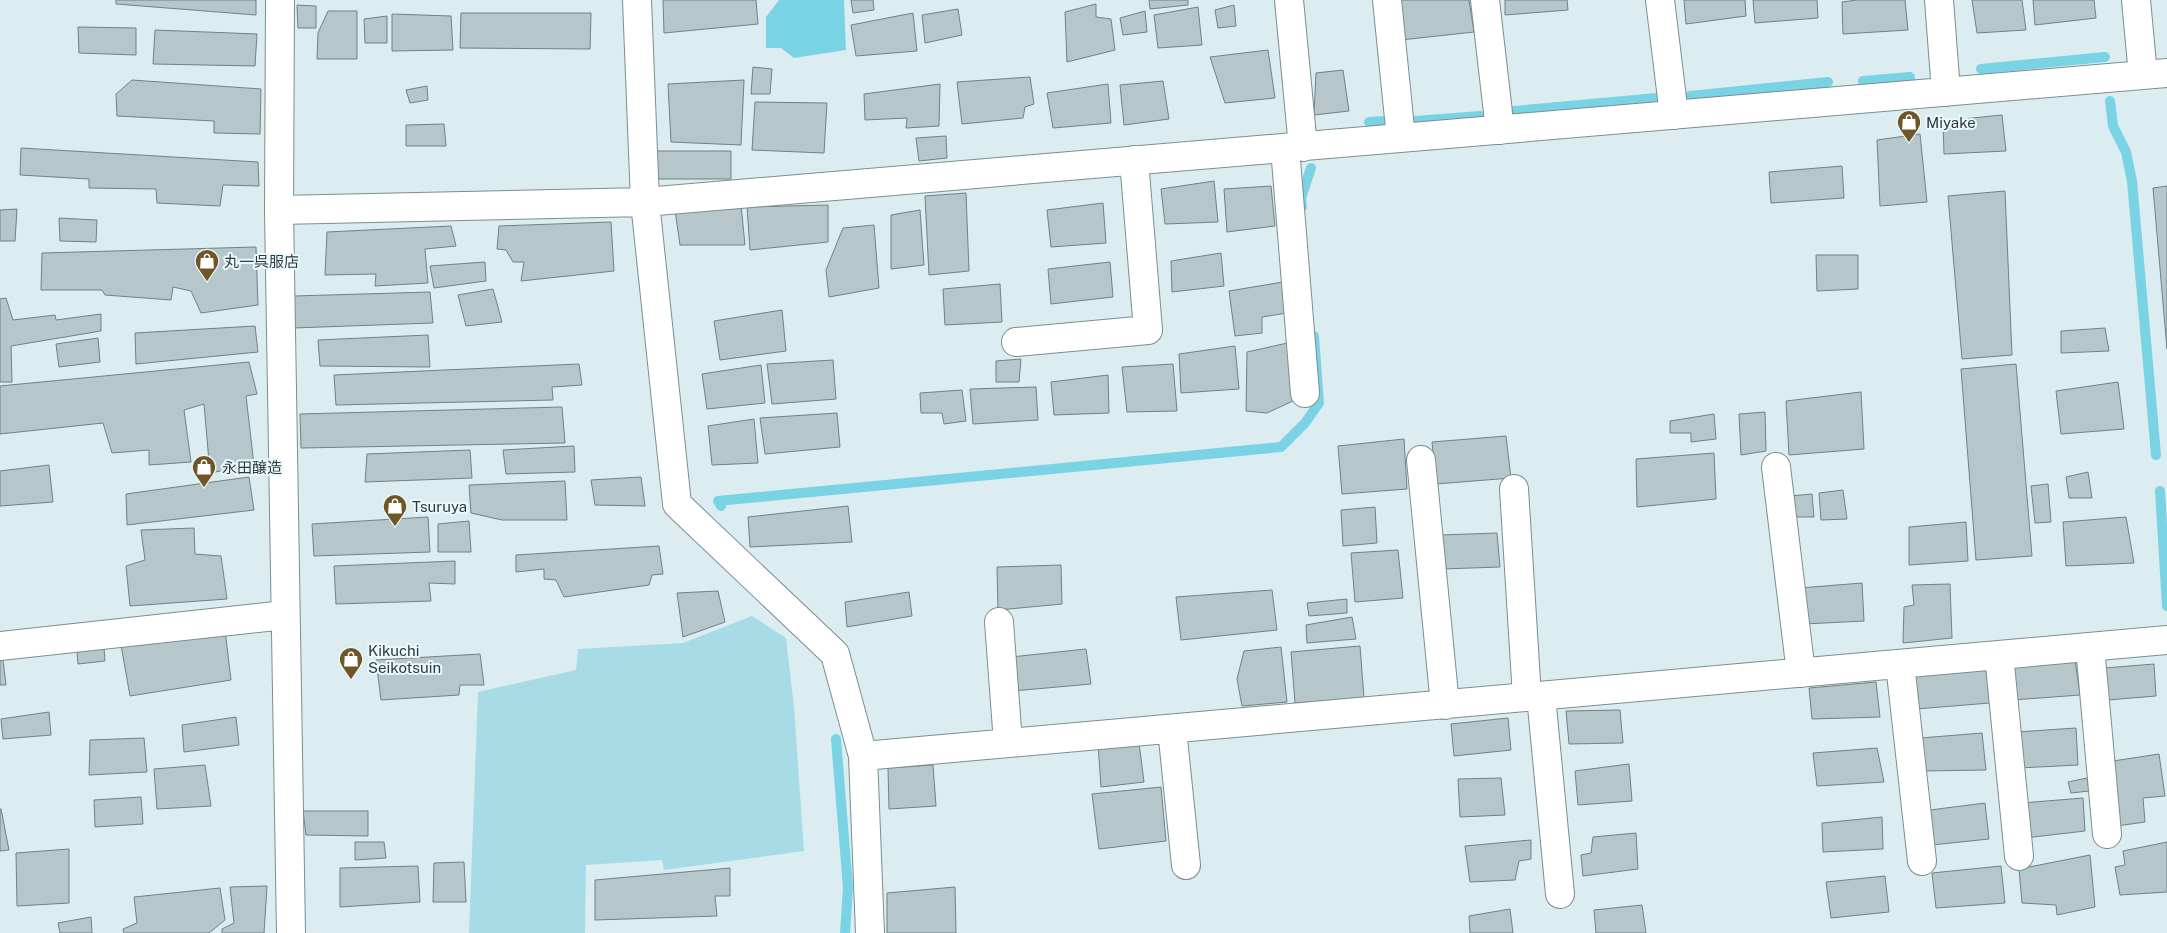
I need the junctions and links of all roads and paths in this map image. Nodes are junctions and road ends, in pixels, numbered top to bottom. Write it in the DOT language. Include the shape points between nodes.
graph roads {
  1 [pos="280,0"];
  2 [pos="637,0"];
  3 [pos="1288,0"];
  4 [pos="1387,0"];
  5 [pos="1485,0"];
  6 [pos="1660,0"];
  7 [pos="1938,0"];
  8 [pos="2136,0"];
  9 [pos="2155,74"];
  10 [pos="1946,92"];
  11 [pos="1674,115"];
  12 [pos="1500,130"];
  13 [pos="1401,138"];
  14 [pos="1294,147"];
  15 [pos="1134,160"];
  16 [pos="645,202"];
  17 [pos="279,210"];
  18 [pos="1016,342"];
  19 [pos="1305,393"];
  20 [pos="1421,460"];
  21 [pos="1776,467"];
  22 [pos="1514,489"];
  23 [pos="285,615"];
  24 [pos="1000,622"];
  25 [pos="2167,640"];
  26 [pos="0,646"];
  27 [pos="2090,647"];
  28 [pos="1999,655"];
  29 [pos="1900,664"];
  30 [pos="1800,673"];
  31 [pos="1534,696"];
  32 [pos="1445,704"];
  33 [pos="1172,729"];
  34 [pos="1008,743"];
  35 [pos="863,756"];
  36 [pos="2107,834"];
  37 [pos="2019,856"];
  38 [pos="1922,861"];
  39 [pos="1186,865"];
  40 [pos="1560,894"];
  41 [pos="292,933"];
  42 [pos="870,933"];
  1 -- 17 [label="street"];
  2 -- 16 [label="street"];
  3 -- 14 [label="street"];
  4 -- 13 [label="street"];
  5 -- 12 [label="street"];
  6 -- 11 [label="street"];
  7 -- 10 [label="street"];
  8 -- 9 [label="street"];
  9 -- 10 [label="street"];
  10 -- 11 [label="street"];
  11 -- 12 [label="street"];
  12 -- 13 [label="street"];
  13 -- 14 [label="street"];
  14 -- 15 [label="street"];
  14 -- 19 [label="street"];
  15 -- 16 [label="street"];
  15 -- 18 [label="street" via="1148,330"];
  16 -- 17 [label="street"];
  16 -- 35 [label="street" via="677,504 835,654"];
  17 -- 23 [label="street"];
  20 -- 32 [label="street"];
  21 -- 30 [label="street"];
  22 -- 31 [label="street"];
  23 -- 26 [label="street"];
  23 -- 41 [label="street"];
  24 -- 34 [label="street"];
  25 -- 27 [label="street"];
  27 -- 28 [label="street"];
  27 -- 36 [label="street"];
  28 -- 29 [label="street"];
  28 -- 37 [label="street"];
  29 -- 30 [label="street"];
  29 -- 38 [label="street"];
  30 -- 31 [label="street"];
  31 -- 32 [label="street"];
  31 -- 40 [label="street"];
  32 -- 33 [label="street"];
  33 -- 34 [label="street"];
  33 -- 39 [label="street"];
  34 -- 35 [label="street"];
  35 -- 42 [label="street"];
}
